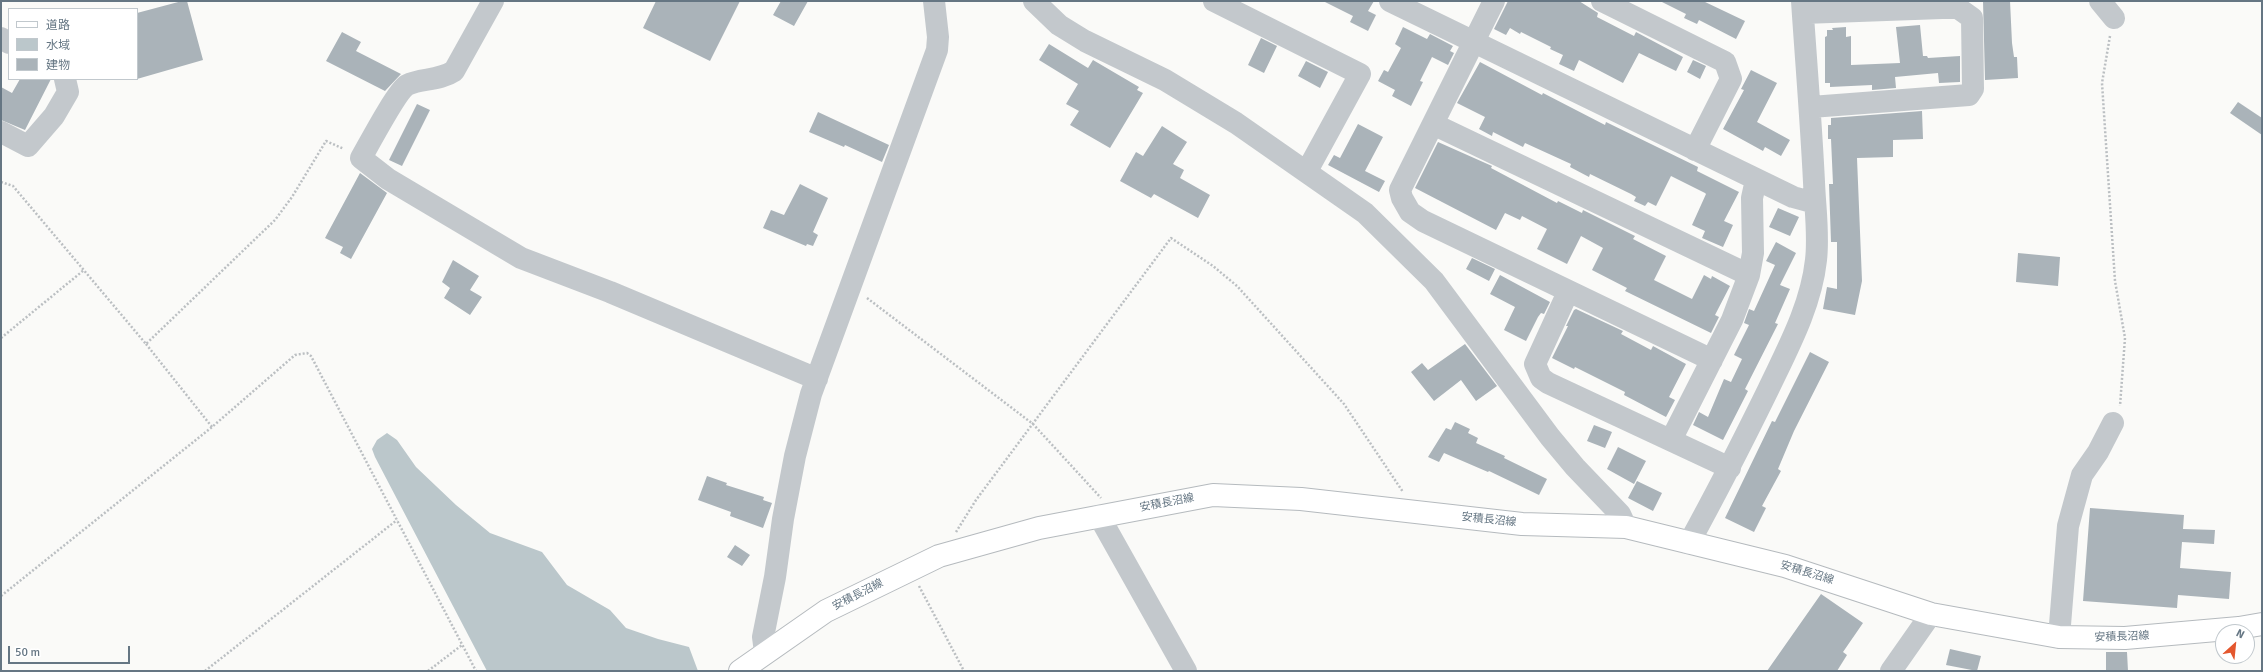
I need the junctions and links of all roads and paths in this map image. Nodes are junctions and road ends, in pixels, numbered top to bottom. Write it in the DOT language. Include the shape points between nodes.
graph roads {
  1 [pos="493,1"];
  2 [pos="934,1"];
  3 [pos="1034,1"];
  4 [pos="1214,1"];
  5 [pos="1494,1"];
  6 [pos="1602,1"];
  7 [pos="2100,1"];
  8 [pos="1395,2"];
  9 [pos="1890,5"];
  10 [pos="1802,7"];
  11 [pos="2114,18"];
  12 [pos="1473,43"];
  13 [pos="65,80"];
  14 [pos="1811,107"];
  15 [pos="1433,124"];
  16 [pos="1,132"];
  17 [pos="1695,150"];
  18 [pos="361,158"];
  19 [pos="1307,171"];
  20 [pos="1756,180"];
  21 [pos="1,182"];
  22 [pos="1815,203"];
  23 [pos="84,270"];
  24 [pos="1748,275"];
  25 [pos="850,286"];
  26 [pos="1568,292"];
  27 [pos="1,338"];
  28 [pos="146,344"];
  29 [pos="1712,360"];
  30 [pos="817,379"];
  31 [pos="2113,423"];
  32 [pos="1033,424"];
  33 [pos="212,427"];
  34 [pos="1671,440"];
  35 [pos="1730,468"];
  36 [pos="1410,512"];
  37 [pos="1106,515"];
  38 [pos="397,520"];
  39 [pos="1626,527"];
  40 [pos="1689,542"];
  41 [pos="939,556"];
  42 [pos="910,569"];
  43 [pos="1,596"];
  44 [pos="1931,614"];
  45 [pos="2262,624"];
  46 [pos="2059,637"];
  47 [pos="462,645"];
  48 [pos="765,652"];
  49 [pos="205,671"];
  50 [pos="428,671"];
  51 [pos="476,671"];
  52 [pos="740,671"];
  53 [pos="964,671"];
  54 [pos="1186,671"];
  55 [pos="1891,671"];
  1 -- 18 [label="street" via="454,71 446,76 408,85 399,94"];
  2 -- 25 [label="street" via="937,50"];
  3 -- 19 [label="street" via="1050,18 1068,31 1165,80 1236,123"];
  4 -- 19 [label="street" via="1360,74"];
  5 -- 12 [label="street"];
  6 -- 17 [label="street" via="1724,62 1731,79"];
  7 -- 11 [label="street"];
  8 -- 12 [label="street"];
  9 -- 10 [label="street"];
  9 -- 14 [label="street" via="1958,8 1972,18 1973,89 1969,95"];
  10 -- 14 [label="street"];
  11 -- 31 [label="path" via="2102,83 2115,281 2125,338 2120,407"];
  12 -- 15 [label="street"];
  12 -- 17 [label="street"];
  13 -- 16 [label="street" via="68,92 54,116 28,146"];
  14 -- 22 [label="street"];
  15 -- 24 [label="street"];
  15 -- 26 [label="street" via="1400,190 1410,212 1423,222"];
  17 -- 20 [label="street"];
  18 -- 28 [label="path" via="326,141 275,220"];
  18 -- 30 [label="street" via="388,179 521,258 610,292"];
  19 -- 39 [label="street" via="1356,206 1434,280 1550,437 1620,514"];
  20 -- 22 [label="street" via="1793,197"];
  20 -- 24 [label="street" via="1752,198 1753,247"];
  21 -- 23 [label="path" via="13,186"];
  22 -- 35 [label="street" via="1816,259 1810,291 1790,344"];
  23 -- 27 [label="path"];
  23 -- 28 [label="path"];
  24 -- 29 [label="street" via="1732,320"];
  25 -- 30 [label="street"];
  25 -- 32 [label="path"];
  26 -- 29 [label="street"];
  26 -- 34 [label="street" via="1534,364 1541,378"];
  28 -- 33 [label="path"];
  29 -- 34 [label="street"];
  30 -- 48 [label="street" via="795,456 783,519 763,638"];
  31 -- 46 [label="street" via="2082,475 2068,526"];
  32 -- 36 [label="path" via="1171,238 1213,266 1237,286 1344,404 1409,500"];
  32 -- 37 [label="path" via="1110,508"];
  32 -- 41 [label="path" via="976,500"];
  33 -- 38 [label="path" via="295,355 307,353 311,356"];
  33 -- 43 [label="path"];
  34 -- 35 [label="street"];
  35 -- 40 [label="street"];
  36 -- 37 [label="main road, 安積長沼線" via="1301,499 1213,495"];
  36 -- 39 [label="main road, 安積長沼線" via="1522,524"];
  37 -- 41 [label="main road, 安積長沼線" via="1039,528"];
  37 -- 54 [label="street"];
  38 -- 47 [label="path"];
  38 -- 49 [label="path"];
  39 -- 40 [label="main road, 安積長沼線"];
  40 -- 44 [label="main road, 安積長沼線" via="1785,566"];
  41 -- 42 [label="main road, 安積長沼線"];
  42 -- 48 [label="main road, 安積長沼線" via="826,611"];
  42 -- 53 [label="path"];
  44 -- 46 [label="main road, 安積長沼線"];
  44 -- 55 [label="street"];
  45 -- 46 [label="main road, 安積長沼線" via="2125,638"];
  47 -- 50 [label="path"];
  47 -- 51 [label="path"];
  48 -- 52 [label="main road, 安積長沼線"];
}
